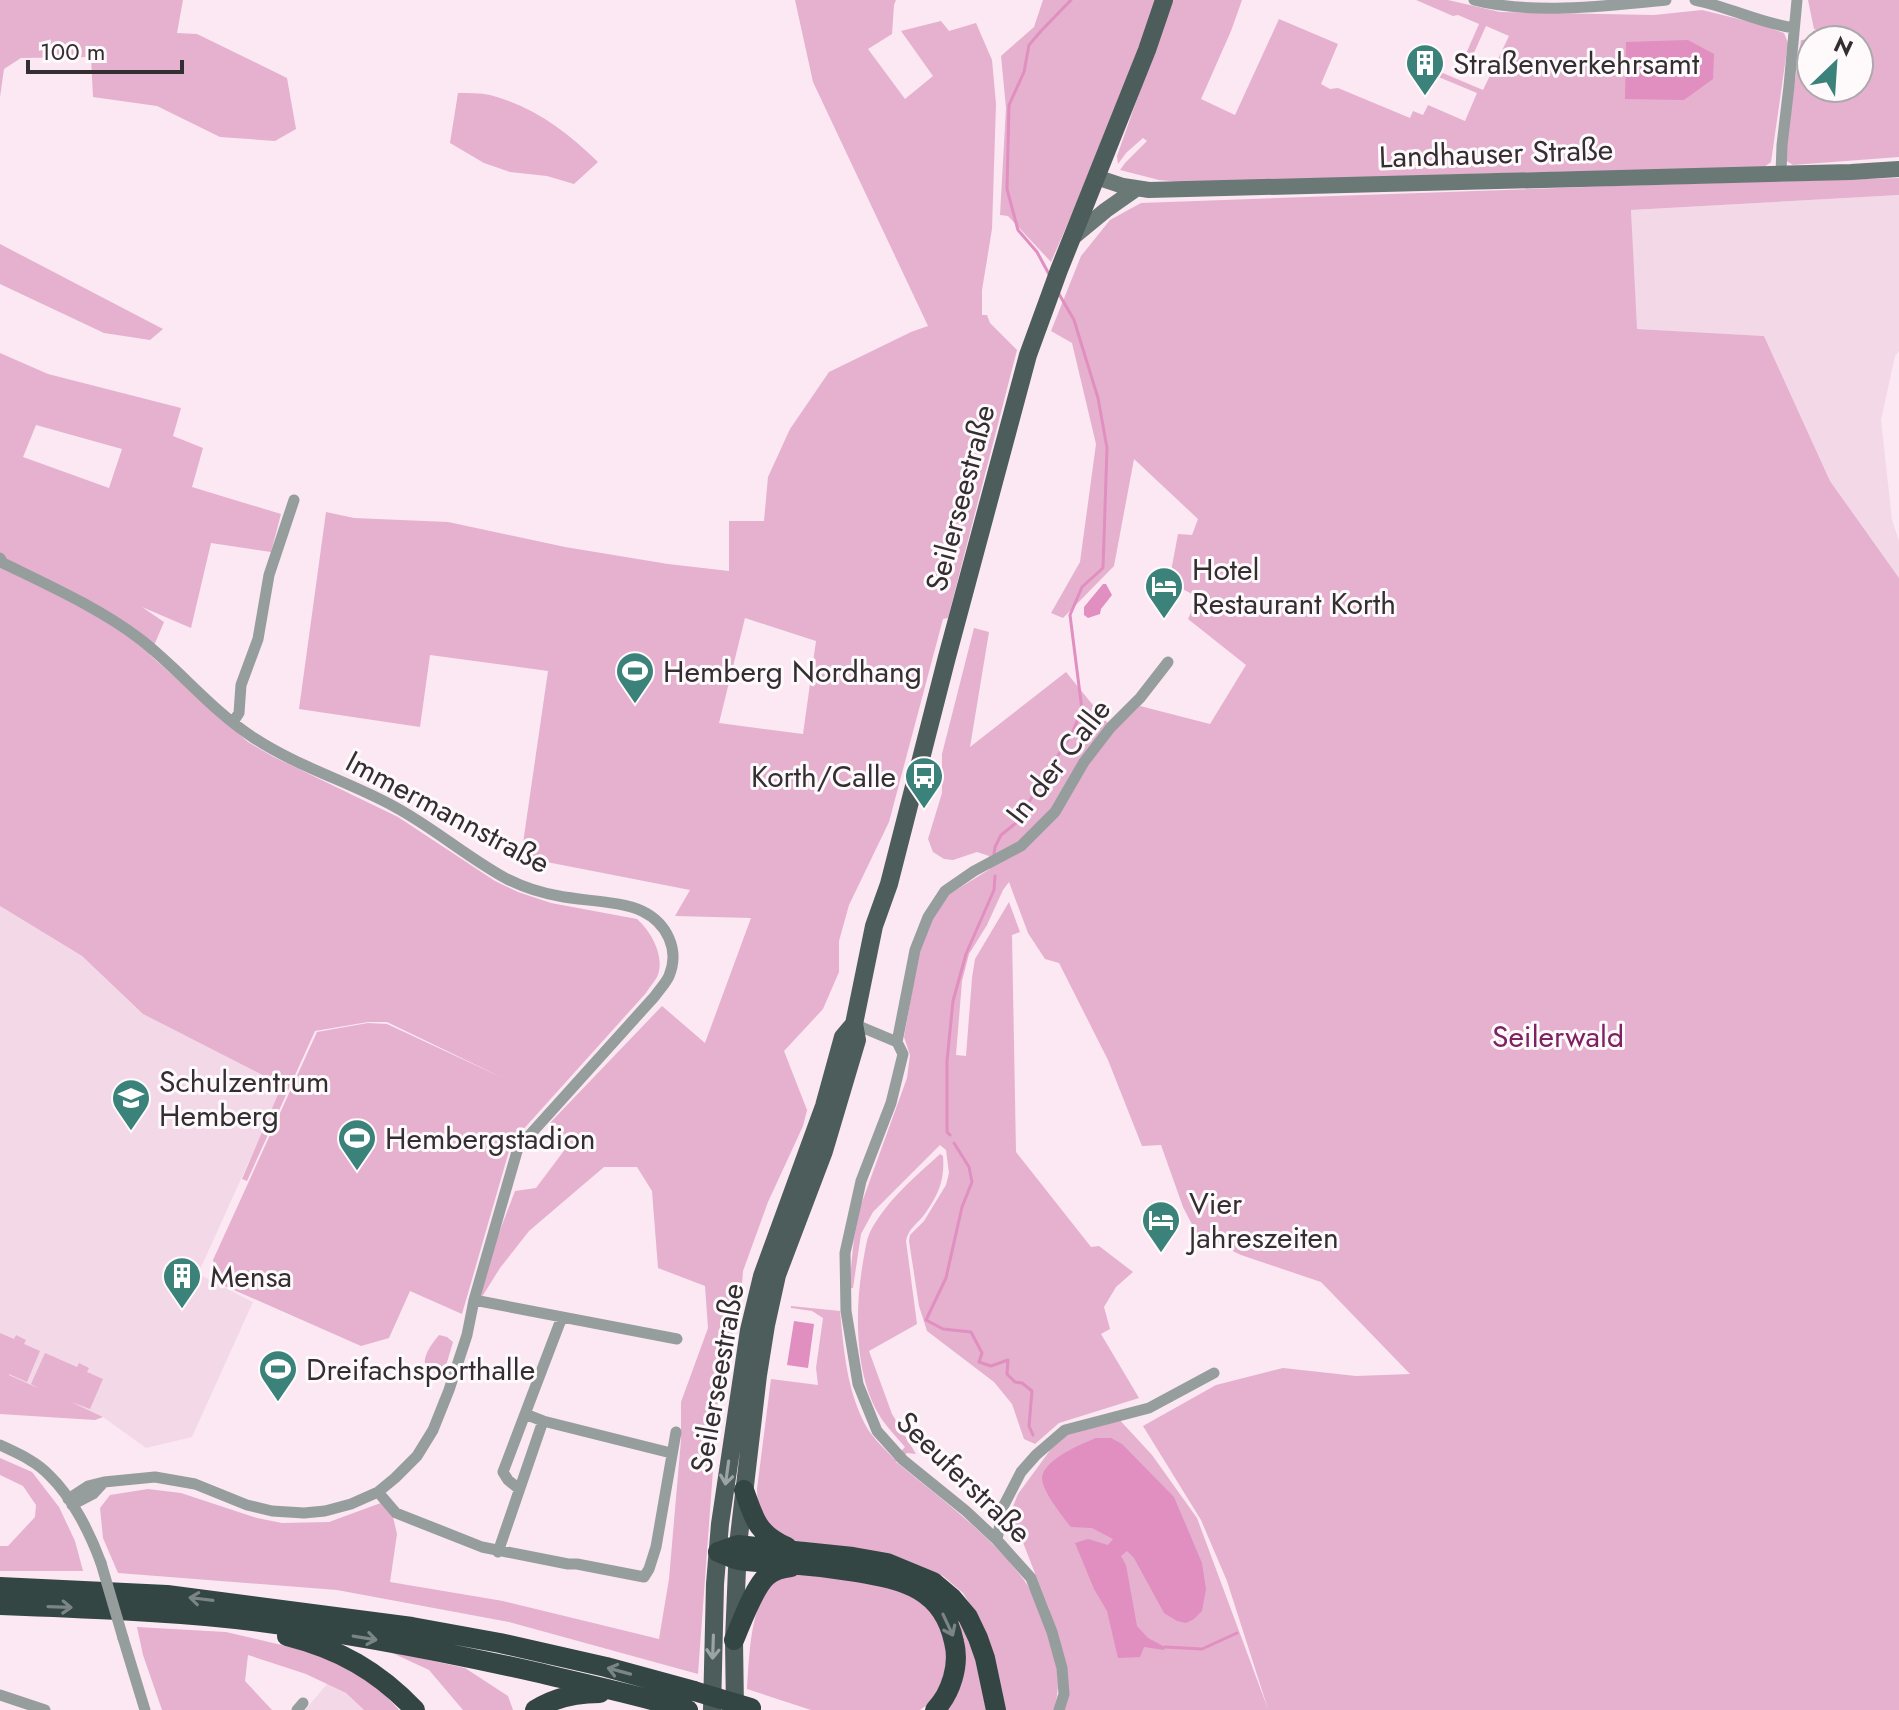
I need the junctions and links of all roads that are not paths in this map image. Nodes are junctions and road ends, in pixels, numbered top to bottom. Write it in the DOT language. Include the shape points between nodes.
graph roads {
  1 [pos="1164,0"];
  2 [pos="1474,0"];
  3 [pos="1666,0"];
  4 [pos="1695,0"];
  5 [pos="1797,0"];
  6 [pos="1794,28"];
  7 [pos="1899,169"];
  8 [pos="1781,174"];
  9 [pos="1096,177"];
  10 [pos="1136,189"];
  11 [pos="1072,238"];
  12 [pos="294,500"];
  13 [pos="0,558"];
  14 [pos="1168,662"];
  15 [pos="233,722"];
  16 [pos="854,1024"];
  17 [pos="897,1042"];
  18 [pos="474,1300"];
  19 [pos="562,1317"];
  20 [pos="677,1339"];
  21 [pos="1214,1373"];
  22 [pos="525,1414"];
  23 [pos="543,1421"];
  24 [pos="676,1432"];
  25 [pos="0,1445"];
  26 [pos="671,1453"];
  27 [pos="519,1489"];
  28 [pos="744,1490"];
  29 [pos="378,1492"];
  30 [pos="70,1502"];
  31 [pos="997,1540"];
  32 [pos="498,1552"];
  33 [pos="731,1552"];
  34 [pos="801,1558"];
  35 [pos="0,1587"];
  36 [pos="0,1605"];
  37 [pos="121,1610"];
  38 [pos="734,1640"];
  39 [pos="630,1693"];
  40 [pos="0,1695"];
  41 [pos="691,1700"];
  42 [pos="748,1709"];
  43 [pos="45,1710"];
  44 [pos="145,1710"];
  45 [pos="415,1710"];
  46 [pos="535,1710"];
  47 [pos="712,1710"];
  48 [pos="935,1710"];
  49 [pos="996,1710"];
  50 [pos="1059,1710"];
  1 -- 9 [label="main road, Seilerseestraße"];
  2 -- 3 [label="street" via="1561,7"];
  4 -- 6 [label="street"];
  5 -- 6 [label="street"];
  6 -- 8 [label="street"];
  7 -- 8 [label="main road, Landhauser Straße"];
  8 -- 10 [label="main road, Landhauser Straße"];
  9 -- 10 [label="main road, Landhauser Straße"];
  9 -- 11 [label="main road, Seilerseestraße"];
  10 -- 11 [label="main road"];
  11 -- 16 [label="main road, Seilerseestraße" via="1014,402 874,926"];
  12 -- 15 [label="street" via="269,575 258,639"];
  13 -- 15 [label="street, Immermannstraße" via="138,637"];
  14 -- 17 [label="street, In der Calle" via="1084,762 1055,812 1021,846 945,891 915,950"];
  15 -- 18 [label="street, Immermannstraße" via="275,751 400,810 520,885 641,910 664,928 670,940 669,976 655,996 518,1148"];
  16 -- 17 [label="street"];
  16 -- 28 [label="main road, Seilerseestraße" via="857,1040 824,1151 777,1275"];
  16 -- 33 [label="main road, Seilerseestraße, one-way" via="843,1037 824,1106 762,1276 749,1330 726,1478"];
  17 -- 31 [label="street, Seeuferstraße" via="903,1054 891,1103 861,1181 845,1253 846,1311 858,1384 877,1431"];
  18 -- 19 [label="street"];
  18 -- 29 [label="street, Immermannstraße" via="433,1430 417,1456"];
  19 -- 20 [label="street"];
  19 -- 22 [label="street"];
  21 -- 31 [label="street" via="1149,1408 1065,1430 1021,1472 1003,1507"];
  22 -- 23 [label="street"];
  22 -- 27 [label="street" via="503,1472"];
  23 -- 26 [label="street"];
  23 -- 27 [label="street"];
  24 -- 26 [label="street"];
  25 -- 30 [label="street" via="50,1475"];
  26 -- 32 [label="street" via="656,1547 644,1577"];
  27 -- 32 [label="street"];
  28 -- 33 [label="main road, Seilerseestraße"];
  28 -- 34 [label="highway" via="764,1533"];
  29 -- 30 [label="street, Immermannstraße" via="325,1511 289,1513 247,1505 195,1484 139,1477 104,1482 93,1494"];
  29 -- 32 [label="street" via="396,1513"];
  30 -- 44 [label="street, bridge" via="101,1563"];
  31 -- 50 [label="street, Seeuferstraße" via="1031,1578 1052,1632 1064,1681"];
  33 -- 34 [label="highway"];
  33 -- 38 [label="main road, Seilerseestraße"];
  33 -- 47 [label="main road, Seilerseestraße, one-way" via="715,1584"];
  34 -- 38 [label="highway" via="766,1577"];
  34 -- 48 [label="highway, one-way" via="907,1583 933,1601 956,1646 951,1685"];
  34 -- 49 [label="highway" via="853,1557 887,1563 933,1582 968,1617 985,1658"];
  41 -- 35 [label="highway, one-way" via="606,1667 343,1617 167,1595"];
  36 -- 37 [label="highway, one-way"];
  37 -- 39 [label="highway, one-way" via="236,1619 412,1645"];
  37 -- 45 [label="highway" via="301,1640 366,1668"];
  38 -- 42 [label="main road, Seilerseestraße"];
  39 -- 41 [label="highway"];
  39 -- 46 [label="highway" via="561,1697"];
  40 -- 43 [label="street"];
  41 -- 42 [label="highway, bridge"];
}
